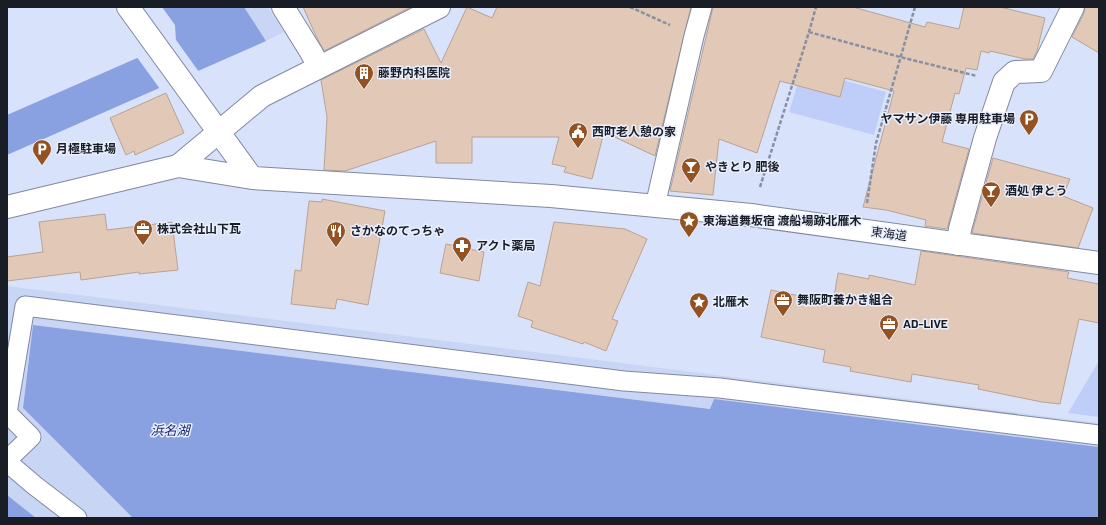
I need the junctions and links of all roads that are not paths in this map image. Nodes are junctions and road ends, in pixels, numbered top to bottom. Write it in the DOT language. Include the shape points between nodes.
graph roads {
  1 [pos="128,7"];
  2 [pos="283,7"];
  3 [pos="439,7"];
  4 [pos="702,7"];
  5 [pos="1073,7"];
  6 [pos="409,14"];
  7 [pos="319,67"];
  8 [pos="218,132"];
  9 [pos="178,166"];
  10 [pos="252,178"];
  11 [pos="655,206"];
  12 [pos="7,207"];
  13 [pos="958,244"];
  14 [pos="1099,263"];
  15 [pos="1099,435"];
  16 [pos="7,461"];
  17 [pos="77,518"];
  1 -- 8 [label="street"];
  2 -- 7 [label="street"];
  3 -- 6 [label="street"];
  4 -- 11 [label="lane"];
  5 -- 13 [label="street" via="1041,71 1015,72 1004,82 985,138"];
  6 -- 7 [label="street"];
  7 -- 8 [label="street" via="262,96"];
  8 -- 9 [label="street"];
  8 -- 10 [label="street"];
  9 -- 10 [label="street, 東海道"];
  9 -- 12 [label="street"];
  10 -- 11 [label="street, 東海道" via="551,196"];
  11 -- 13 [label="street, 東海道" via="752,216"];
  13 -- 14 [label="street, 東海道"];
  15 -- 16 [label="lane" via="728,388 616,380 25,306 7,413 31,437"];
  16 -- 17 [label="lane"];
}
